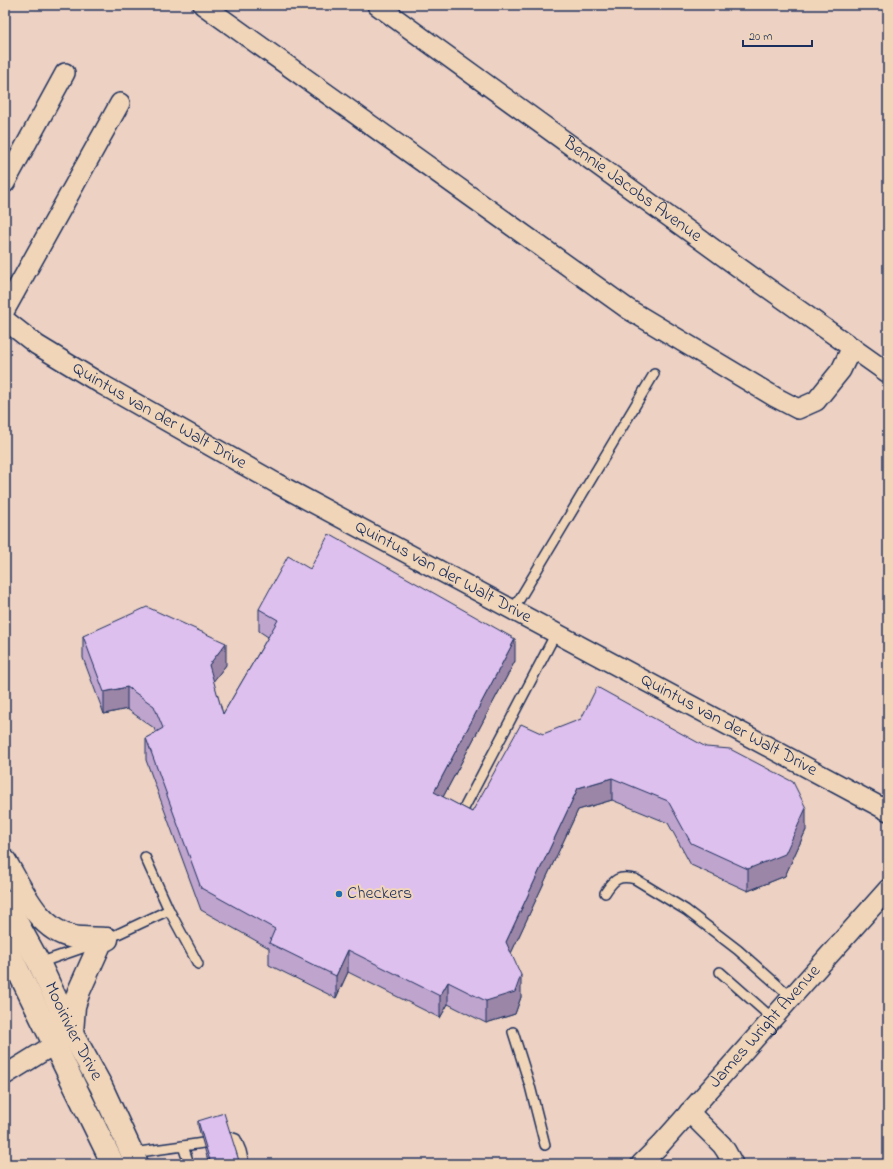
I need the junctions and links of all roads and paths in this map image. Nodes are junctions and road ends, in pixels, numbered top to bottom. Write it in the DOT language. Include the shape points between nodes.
graph roads {
  1 [pos="203,5"];
  2 [pos="377,5"];
  3 [pos="65,73"];
  4 [pos="120,103"];
  5 [pos="5,183"];
  6 [pos="5,310"];
  7 [pos="5,320"];
  8 [pos="852,347"];
  9 [pos="888,372"];
  10 [pos="654,374"];
  11 [pos="513,610"];
  12 [pos="556,633"];
  13 [pos="888,811"];
  14 [pos="458,819"];
  15 [pos="146,857"];
  16 [pos="5,861"];
  17 [pos="888,889"];
  18 [pos="605,892"];
  19 [pos="5,901"];
  20 [pos="169,910"];
  21 [pos="104,940"];
  22 [pos="5,944"];
  23 [pos="198,964"];
  24 [pos="29,967"];
  25 [pos="720,972"];
  26 [pos="791,997"];
  27 [pos="772,1018"];
  28 [pos="513,1032"];
  29 [pos="63,1038"];
  30 [pos="5,1075"];
  31 [pos="689,1112"];
  32 [pos="230,1137"];
  33 [pos="203,1143"];
  34 [pos="545,1145"];
  35 [pos="183,1146"];
  36 [pos="122,1157"];
  37 [pos="189,1164"];
  38 [pos="244,1164"];
  39 [pos="641,1164"];
  40 [pos="732,1164"];
  1 -- 8 [label="street" via="628,309 792,406 798,409 816,402 841,370"];
  2 -- 8 [label="street, Bennie Jacobs Avenue"];
  3 -- 5 [label="street"];
  4 -- 6 [label="street"];
  7 -- 11 [label="street, Quintus van der Walt Drive" via="37,345 110,389 276,483"];
  8 -- 9 [label="street, Bennie Jacobs Avenue"];
  10 -- 11 [label="lane"];
  11 -- 12 [label="street, Quintus van der Walt Drive"];
  12 -- 13 [label="street, Quintus van der Walt Drive"];
  12 -- 14 [label="lane"];
  15 -- 20 [label="lane"];
  16 -- 21 [label="street" via="31,904 47,924 58,932 72,937"];
  17 -- 26 [label="street, James Wright Avenue"];
  18 -- 26 [label="lane" via="612,882 619,878 635,879 686,910 738,950"];
  19 -- 24 [label="street, Mooirivier Drive"];
  20 -- 21 [label="lane"];
  20 -- 23 [label="lane"];
  21 -- 24 [label="lane"];
  21 -- 29 [label="street" via="75,1001"];
  22 -- 24 [label="street, Mooirivier Drive"];
  24 -- 29 [label="street, Mooirivier Drive"];
  25 -- 27 [label="lane"];
  26 -- 27 [label="street, James Wright Avenue"];
  27 -- 31 [label="street, James Wright Avenue"];
  28 -- 34 [label="lane"];
  29 -- 30 [label="street"];
  29 -- 36 [label="street, Mooirivier Drive" via="101,1086"];
  31 -- 39 [label="street, James Wright Avenue"];
  31 -- 40 [label="street" via="722,1145"];
  32 -- 38 [label="lane" via="236,1139"];
  33 -- 35 [label="lane"];
  35 -- 36 [label="lane"];
  35 -- 37 [label="lane"];
}
